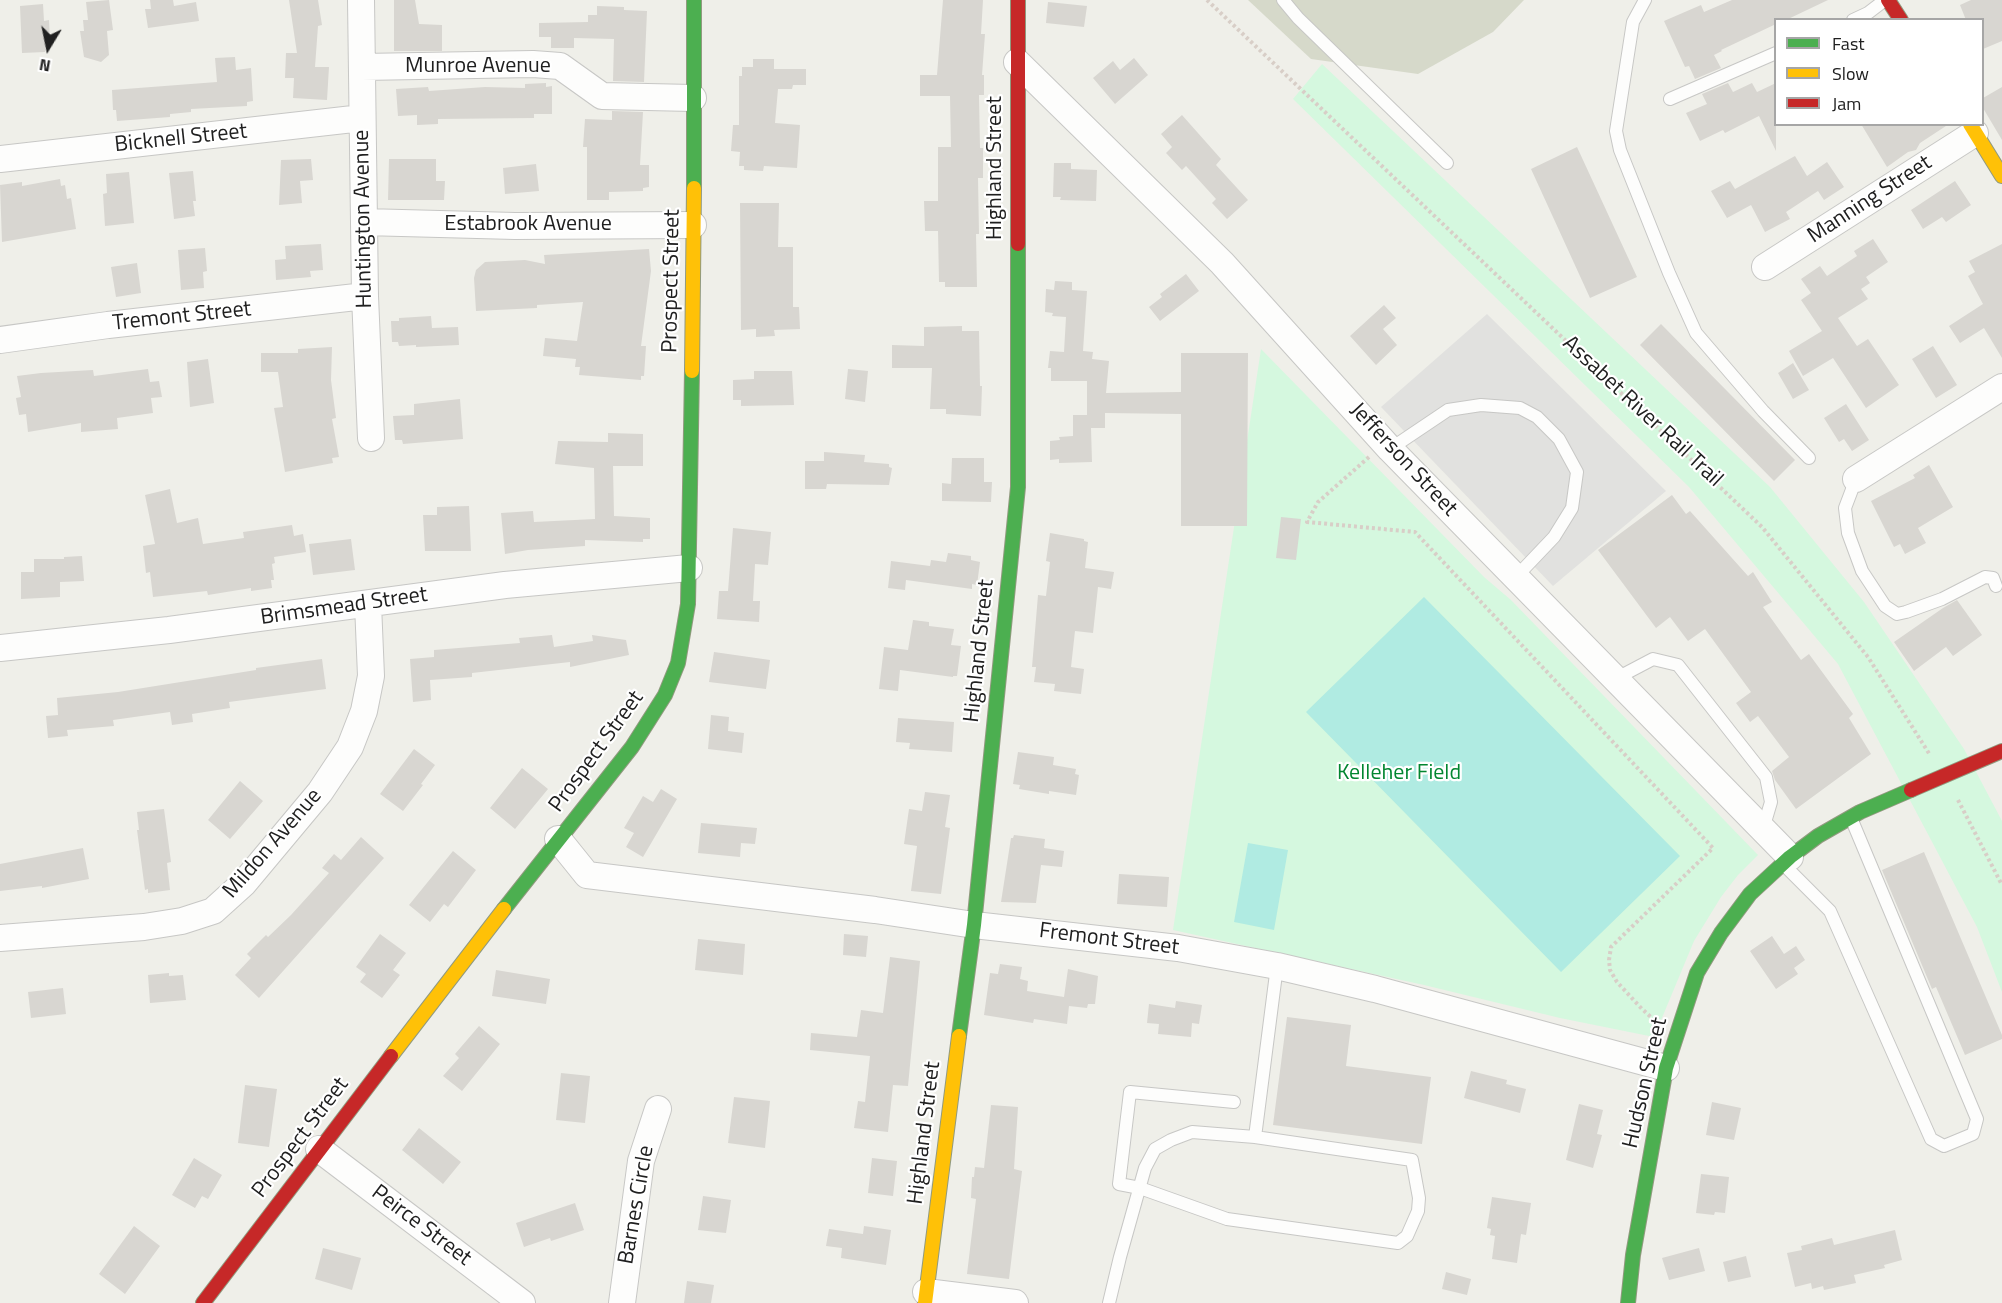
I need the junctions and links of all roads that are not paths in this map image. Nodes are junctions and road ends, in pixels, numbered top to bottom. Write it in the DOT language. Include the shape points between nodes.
graph roads {
  1 [pos="361,0"];
  2 [pos="694,0"];
  3 [pos="1018,0"];
  4 [pos="1283,0"];
  5 [pos="1646,0"];
  6 [pos="1887,0"];
  7 [pos="1857,18"];
  8 [pos="1900,18"];
  9 [pos="1774,54"];
  10 [pos="1017,62"];
  11 [pos="362,67"];
  12 [pos="693,98"];
  13 [pos="1670,99"];
  14 [pos="363,118"];
  15 [pos="1973,129"];
  16 [pos="0,159"];
  17 [pos="1446,163"];
  18 [pos="2002,176"];
  19 [pos="364,222"];
  20 [pos="693,225"];
  21 [pos="1765,267"];
  22 [pos="364,296"];
  23 [pos="0,340"];
  24 [pos="2002,387"];
  25 [pos="371,438"];
  26 [pos="1388,446"];
  27 [pos="1809,458"];
  28 [pos="1857,479"];
  29 [pos="689,568"];
  30 [pos="1515,578"];
  31 [pos="1996,586"];
  32 [pos="368,604"];
  33 [pos="0,648"];
  34 [pos="1614,679"];
  35 [pos="2002,751"];
  36 [pos="1850,817"];
  37 [pos="1763,829"];
  38 [pos="558,839"];
  39 [pos="1786,861"];
  40 [pos="974,925"];
  41 [pos="0,938"];
  42 [pos="1277,966"];
  43 [pos="1666,1068"];
  44 [pos="1234,1102"];
  45 [pos="658,1109"];
  46 [pos="1255,1137"];
  47 [pos="319,1149"];
  48 [pos="1140,1188"];
  49 [pos="926,1298"];
  50 [pos="203,1303"];
  51 [pos="522,1303"];
  52 [pos="622,1303"];
  53 [pos="1015,1303"];
  54 [pos="1109,1303"];
  55 [pos="1628,1303"];
  1 -- 11 [label="street, Huntington Avenue"];
  2 -- 12 [label="street, Prospect Street"];
  3 -- 10 [label="street, Highland Street"];
  4 -- 17 [label="lane"];
  5 -- 27 [label="lane" via="1633,22 1616,131 1620,150 1696,333"];
  6 -- 7 [label="lane"];
  6 -- 8 [label="street"];
  9 -- 13 [label="lane"];
  10 -- 26 [label="street, Jefferson Street" via="1222,263"];
  10 -- 40 [label="street, Highland Street" via="1018,487"];
  11 -- 12 [label="street, Munroe Avenue" via="551,65 561,66 602,96"];
  11 -- 14 [label="street, Huntington Avenue"];
  12 -- 20 [label="street, Prospect Street"];
  14 -- 16 [label="street, Bicknell Street"];
  14 -- 19 [label="street, Huntington Avenue"];
  15 -- 18 [label="street"];
  15 -- 21 [label="street, Manning Street"];
  19 -- 20 [label="street, Estabrook Avenue"];
  19 -- 22 [label="street, Huntington Avenue"];
  20 -- 29 [label="street, Prospect Street"];
  22 -- 23 [label="street, Tremont Street"];
  22 -- 25 [label="street, Huntington Avenue"];
  24 -- 28 [label="street"];
  26 -- 30 [label="street, Jefferson Street"];
  26 -- 30 [label="lane" via="1448,410 1481,405 1520,408 1537,417 1559,439 1577,472 1572,508 1554,537"];
  28 -- 31 [label="lane" via="1845,508 1848,533 1862,571 1885,606 1897,614 1906,612 1985,577 1993,578"];
  29 -- 32 [label="street, Brimsmead Street" via="505,585"];
  29 -- 38 [label="street, Prospect Street" via="678,663 665,695 632,747"];
  30 -- 34 [label="street, Jefferson Street"];
  32 -- 33 [label="street, Brimsmead Street"];
  32 -- 41 [label="street, Mildon Avenue" via="371,675 364,711 350,747 320,792 244,883 213,911 182,921"];
  34 -- 37 [label="street, Jefferson Street"];
  34 -- 37 [label="lane" via="1653,659 1678,664 1766,777 1772,802"];
  35 -- 36 [label="street, Hudson Street"];
  36 -- 39 [label="street, Hudson Street"];
  36 -- 39 [label="lane" via="1977,1119 1973,1134 1944,1146 1931,1138 1830,911"];
  37 -- 39 [label="street, Jefferson Street"];
  38 -- 40 [label="street, Fremont Street" via="587,875"];
  38 -- 47 [label="street, Prospect Street"];
  39 -- 43 [label="street, Hudson Street" via="1750,894 1697,973"];
  40 -- 42 [label="street, Fremont Street" via="1178,948"];
  40 -- 49 [label="street, Highland Street"];
  42 -- 43 [label="street, Fremont Street"];
  42 -- 46 [label="lane"];
  43 -- 55 [label="street, Hudson Street"];
  44 -- 48 [label="lane" via="1130,1092 1119,1184"];
  45 -- 52 [label="street, Barnes Circle" via="641,1161"];
  46 -- 48 [label="lane" via="1192,1132 1171,1140 1155,1149"];
  46 -- 48 [label="lane" via="1412,1160 1419,1198 1407,1236 1398,1243 1227,1219"];
  47 -- 50 [label="street, Prospect Street"];
  47 -- 51 [label="street, Peirce Street"];
  48 -- 54 [label="lane"];
  49 -- 53 [label="street"];
}
